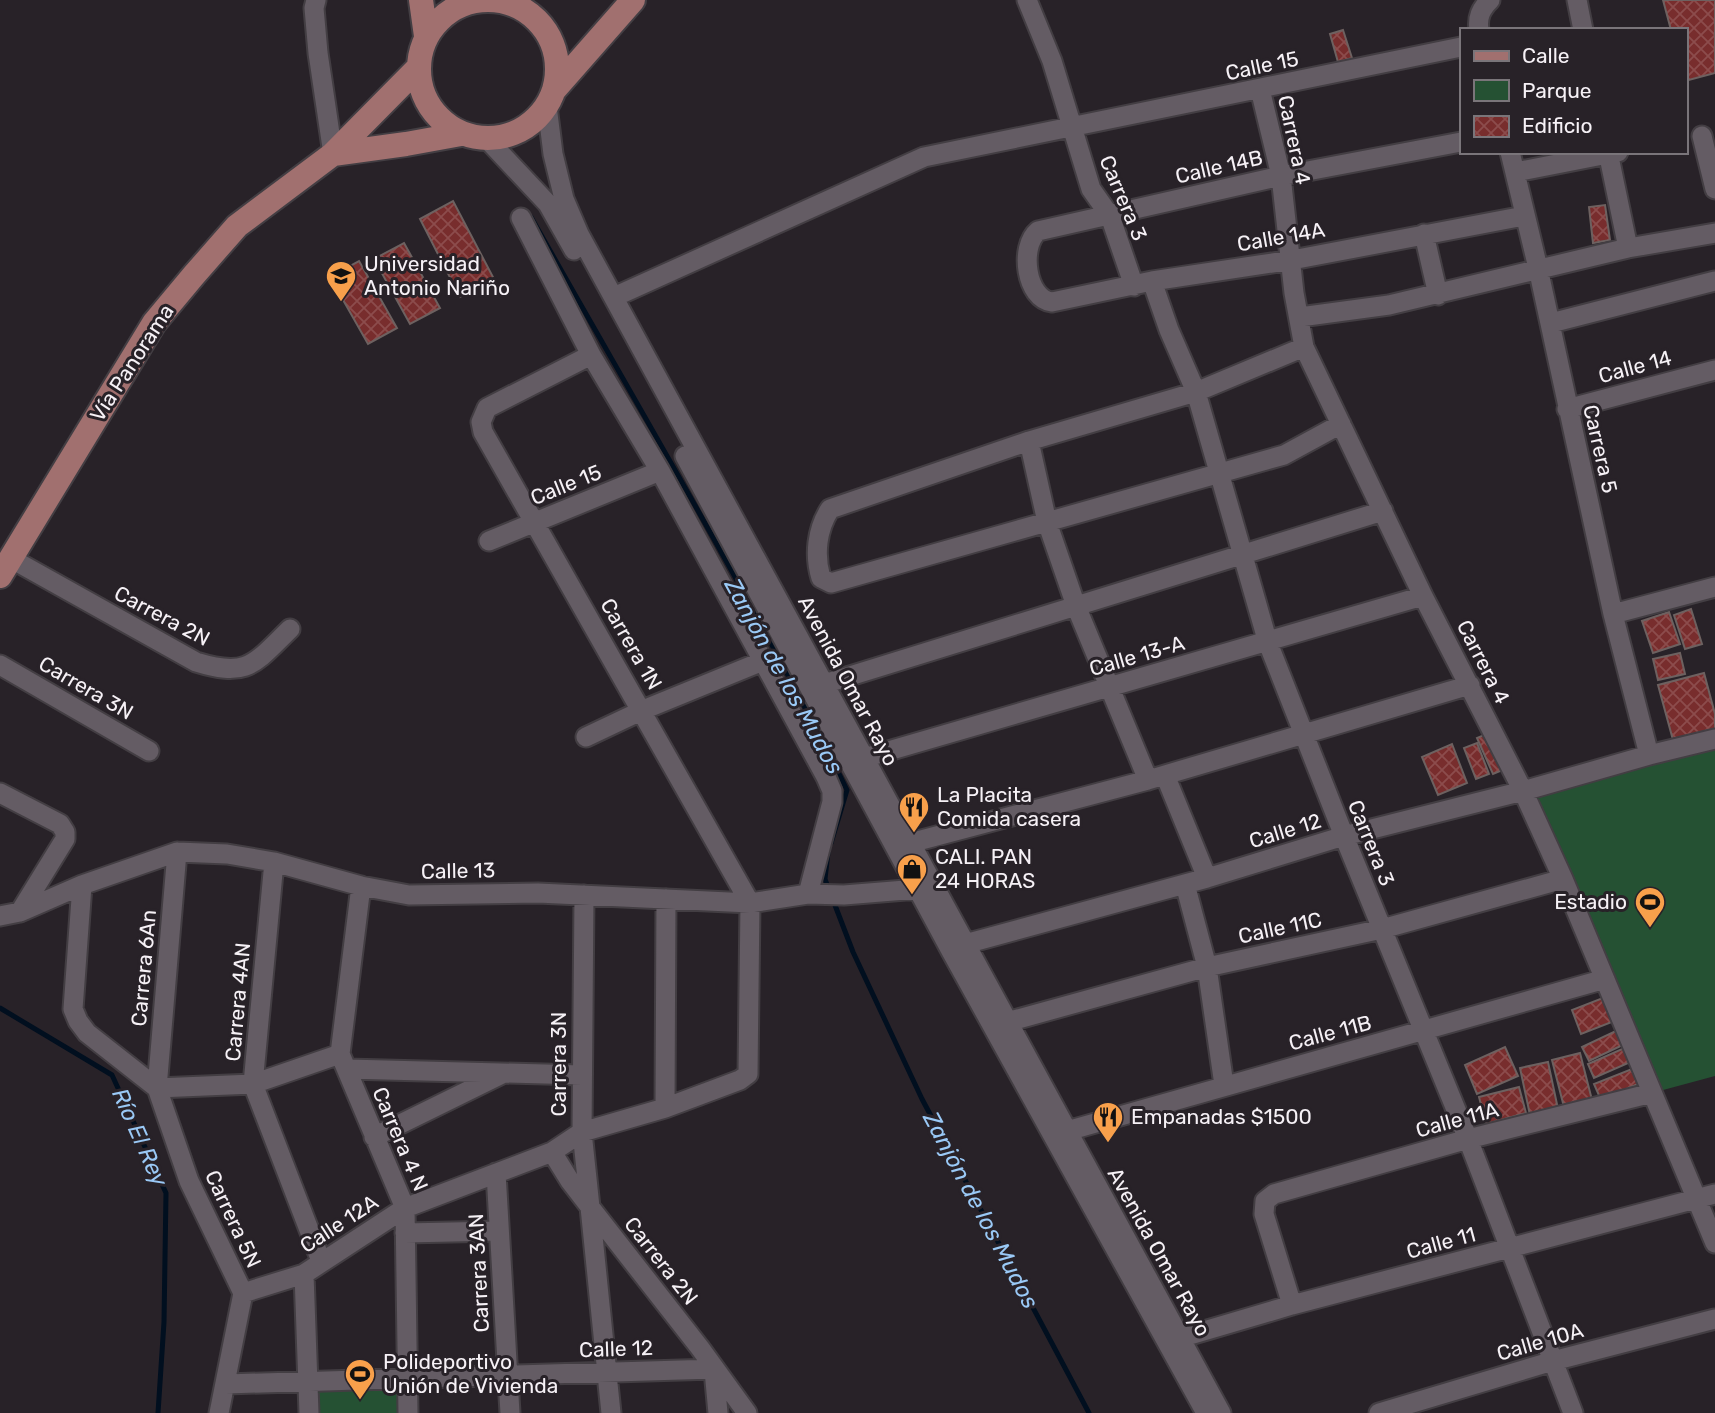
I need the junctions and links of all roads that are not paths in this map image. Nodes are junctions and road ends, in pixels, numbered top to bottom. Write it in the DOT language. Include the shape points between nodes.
graph roads {
  1 [pos="316,0"];
  2 [pos="421,0"];
  3 [pos="543,0"];
  4 [pos="633,0"];
  5 [pos="1027,0"];
  6 [pos="1577,0"];
  7 [pos="498,1"];
  8 [pos="1486,4"];
  9 [pos="1479,28"];
  10 [pos="1583,28"];
  11 [pos="426,36"];
  12 [pos="1460,47"];
  13 [pos="418,68"];
  14 [pos="1260,89"];
  15 [pos="550,98"];
  16 [pos="1072,127"];
  17 [pos="461,134"];
  18 [pos="1701,136"];
  19 [pos="487,139"];
  20 [pos="1460,142"];
  21 [pos="333,154"];
  22 [pos="1511,154"];
  23 [pos="1607,154"];
  24 [pos="1612,154"];
  25 [pos="1516,172"];
  26 [pos="1281,176"];
  27 [pos="1715,189"];
  28 [pos="1110,216"];
  29 [pos="1524,216"];
  30 [pos="521,218"];
  31 [pos="1715,233"];
  32 [pos="1424,234"];
  33 [pos="1628,248"];
  34 [pos="1292,260"];
  35 [pos="1538,268"];
  36 [pos="1715,281"];
  37 [pos="1143,284"];
  38 [pos="1437,295"];
  39 [pos="614,297"];
  40 [pos="1045,301"];
  41 [pos="1300,317"];
  42 [pos="1551,323"];
  43 [pos="1304,347"];
  44 [pos="592,355"];
  45 [pos="1715,370"];
  46 [pos="1196,392"];
  47 [pos="1567,409"];
  48 [pos="1341,424"];
  49 [pos="1029,441"];
  50 [pos="660,471"];
  51 [pos="1218,473"];
  52 [pos="1383,511"];
  53 [pos="1047,522"];
  54 [pos="534,523"];
  55 [pos="489,541"];
  56 [pos="1243,555"];
  57 [pos="5,567"];
  58 [pos="1715,587"];
  59 [pos="1423,596"];
  60 [pos="1076,606"];
  61 [pos="1613,614"];
  62 [pos="290,629"];
  63 [pos="1268,643"];
  64 [pos="763,661"];
  65 [pos="0,665"];
  66 [pos="824,684"];
  67 [pos="1470,685"];
  68 [pos="1110,688"];
  69 [pos="643,710"];
  70 [pos="1303,734"];
  71 [pos="586,737"];
  72 [pos="1715,739"];
  73 [pos="149,751"];
  74 [pos="1649,755"];
  75 [pos="864,758"];
  76 [pos="1157,778"];
  77 [pos="1524,791"];
  78 [pos="0,793"];
  79 [pos="1344,836"];
  80 [pos="910,843"];
  81 [pos="177,852"];
  82 [pos="274,862"];
  83 [pos="1207,878"];
  84 [pos="1563,879"];
  85 [pos="1185,884"];
  86 [pos="82,885"];
  87 [pos="924,885"];
  88 [pos="361,886"];
  89 [pos="826,894"];
  90 [pos="584,895"];
  91 [pos="666,899"];
  92 [pos="750,903"];
  93 [pos="20,912"];
  94 [pos="0,916"];
  95 [pos="1382,929"];
  96 [pos="958,948"];
  97 [pos="1207,967"];
  98 [pos="1605,979"];
  99 [pos="1007,1022"];
  100 [pos="1423,1030"];
  101 [pos="344,1062"];
  102 [pos="504,1073"];
  103 [pos="582,1075"];
  104 [pos="253,1084"];
  105 [pos="1223,1085"];
  106 [pos="157,1088"];
  107 [pos="1652,1093"];
  108 [pos="665,1108"];
  109 [pos="1067,1130"];
  110 [pos="582,1132"];
  111 [pos="374,1137"];
  112 [pos="1468,1139"];
  113 [pos="552,1152"];
  114 [pos="496,1173"];
  115 [pos="1706,1196"];
  116 [pos="590,1207"];
  117 [pos="405,1209"];
  118 [pos="499,1231"];
  119 [pos="405,1233"];
  120 [pos="1715,1243"];
  121 [pos="1510,1248"];
  122 [pos="321,1261"];
  123 [pos="304,1274"];
  124 [pos="243,1293"];
  125 [pos="1293,1306"];
  126 [pos="1715,1318"];
  127 [pos="1180,1338"];
  128 [pos="1553,1361"];
  129 [pos="714,1369"];
  130 [pos="607,1372"];
  131 [pos="507,1375"];
  132 [pos="406,1377"];
  133 [pos="307,1380"];
  134 [pos="226,1384"];
  135 [pos="219,1413"];
  136 [pos="309,1413"];
  137 [pos="408,1413"];
  138 [pos="510,1413"];
  139 [pos="611,1413"];
  140 [pos="718,1413"];
  141 [pos="747,1413"];
  142 [pos="1206,1413"];
  143 [pos="1221,1413"];
  144 [pos="1379,1413"];
  145 [pos="1573,1413"];
  1 -- 21 [label="street" via="318,53"];
  2 -- 11 [label="main road"];
  3 -- 7 [label="main road"];
  4 -- 15 [label="main road"];
  5 -- 16 [label="street, Carrera 3"];
  6 -- 10 [label="street"];
  7 -- 11 [label="main road" via="480,0 455,8"];
  7 -- 15 [label="main road" via="526,12 548,37 557,68"];
  8 -- 9 [label="street"];
  11 -- 13 [label="main road"];
  12 -- 14 [label="street, Calle 15"];
  13 -- 17 [label="main road" via="430,107 443,123"];
  13 -- 21 [label="main road, Vía Panorama"];
  14 -- 16 [label="street, Calle 15"];
  14 -- 26 [label="street, Carrera 4"];
  15 -- 19 [label="main road" via="527,127"];
  15 -- 39 [label="street, Avenida Omar Rayo" via="553,154 564,199"];
  16 -- 28 [label="street, Carrera 3" via="1091,189"];
  16 -- 39 [label="street, Calle 15" via="923,157"];
  17 -- 19 [label="main road"];
  17 -- 21 [label="main road, Vía Panorama"];
  18 -- 27 [label="street"];
  19 -- 87 [label="street, Avenida Omar Rayo" via="548,204"];
  20 -- 26 [label="street, Calle 14B"];
  21 -- 57 [label="main road, Vía Panorama" via="237,226 154,323"];
  22 -- 25 [label="street, Carrera 5"];
  23 -- 25 [label="street"];
  24 -- 33 [label="street"];
  25 -- 29 [label="street, Carrera 5"];
  26 -- 28 [label="street, Calle 14B"];
  26 -- 34 [label="street, Carrera 4"];
  28 -- 37 [label="street, Carrera 3"];
  28 -- 40 [label="street, Calle 14B" via="1038,231 1031,237 1030,276"];
  29 -- 32 [label="street, Calle 14A"];
  29 -- 35 [label="street, Carrera 5"];
  30 -- 44 [label="street"];
  31 -- 33 [label="street"];
  32 -- 34 [label="street, Calle 14A"];
  32 -- 38 [label="street"];
  33 -- 35 [label="street"];
  34 -- 37 [label="street, Calle 14A"];
  34 -- 41 [label="street, Carrera 4"];
  35 -- 38 [label="street"];
  35 -- 42 [label="street, Carrera 5"];
  36 -- 42 [label="street"];
  37 -- 40 [label="street, Calle 14A"];
  37 -- 46 [label="street, Carrera 3"];
  38 -- 41 [label="street"];
  39 -- 66 [label="street, Avenida Omar Rayo"];
  41 -- 43 [label="street, Carrera 4"];
  42 -- 47 [label="street, Carrera 5"];
  43 -- 46 [label="street"];
  43 -- 48 [label="street, Carrera 4"];
  44 -- 50 [label="street"];
  44 -- 54 [label="street, Carrera 1N" via="487,408 481,422"];
  45 -- 47 [label="street, Calle 14"];
  46 -- 49 [label="street"];
  46 -- 51 [label="street, Carrera 3"];
  47 -- 61 [label="street, Carrera 5"];
  48 -- 51 [label="street" via="1284,455"];
  48 -- 52 [label="street, Carrera 4"];
  49 -- 53 [label="street"];
  49 -- 53 [label="street" via="830,509 819,533 818,567 821,578 831,583"];
  50 -- 54 [label="street, Calle 15"];
  50 -- 64 [label="street"];
  51 -- 53 [label="street"];
  51 -- 56 [label="street, Carrera 3"];
  52 -- 56 [label="street"];
  52 -- 59 [label="street, Carrera 4"];
  53 -- 60 [label="street"];
  54 -- 55 [label="street, Calle 15"];
  54 -- 69 [label="street, Carrera 1N"];
  56 -- 60 [label="street"];
  56 -- 63 [label="street, Carrera 3"];
  57 -- 62 [label="street, Carrera 2N" via="196,663 216,668 244,667"];
  58 -- 61 [label="street"];
  59 -- 63 [label="street, Calle 13-A"];
  59 -- 67 [label="street, Carrera 4"];
  60 -- 66 [label="street"];
  60 -- 68 [label="street"];
  61 -- 74 [label="street, Carrera 5"];
  63 -- 68 [label="street, Calle 13-A"];
  63 -- 70 [label="street, Carrera 3"];
  64 -- 69 [label="street"];
  64 -- 89 [label="street" via="832,791"];
  65 -- 73 [label="street, Carrera 3N"];
  66 -- 75 [label="street, Avenida Omar Rayo"];
  67 -- 70 [label="street"];
  67 -- 77 [label="street, Carrera 4"];
  68 -- 75 [label="street, Calle 13-A"];
  68 -- 76 [label="street"];
  69 -- 71 [label="street"];
  69 -- 92 [label="street, Carrera 1N"];
  70 -- 76 [label="street"];
  70 -- 79 [label="street, Carrera 3"];
  72 -- 74 [label="street, Calle 12"];
  74 -- 77 [label="street, Calle 12"];
  75 -- 80 [label="street, Avenida Omar Rayo"];
  76 -- 80 [label="street"];
  76 -- 83 [label="street"];
  77 -- 79 [label="street, Calle 12"];
  77 -- 84 [label="street, Carrera 4"];
  78 -- 93 [label="street" via="60,824 65,832"];
  79 -- 83 [label="street, Calle 12"];
  79 -- 95 [label="street, Carrera 3"];
  80 -- 87 [label="street, Avenida Omar Rayo"];
  81 -- 82 [label="street, Calle 13"];
  81 -- 86 [label="street, Calle 13"];
  81 -- 106 [label="street, Carrera 6An"];
  82 -- 88 [label="street, Calle 13"];
  82 -- 104 [label="street, Carrera 4AN"];
  83 -- 85 [label="street, Calle 12"];
  84 -- 95 [label="street, Calle 11C"];
  84 -- 98 [label="street, Carrera 4"];
  85 -- 96 [label="street, Calle 12"];
  85 -- 97 [label="street"];
  86 -- 93 [label="street, Calle 13"];
  86 -- 106 [label="street" via="73,1009 87,1033"];
  87 -- 89 [label="street, Calle 13"];
  87 -- 96 [label="street, Avenida Omar Rayo"];
  88 -- 90 [label="street, Calle 13" via="409,895"];
  88 -- 101 [label="street, Carrera 4 N"];
  89 -- 92 [label="street, Calle 13"];
  90 -- 91 [label="street, Calle 13"];
  90 -- 103 [label="street, Carrera 3N"];
  91 -- 92 [label="street, Calle 13"];
  91 -- 108 [label="street"];
  92 -- 108 [label="street" via="748,1074"];
  93 -- 94 [label="street, Calle 13"];
  95 -- 97 [label="street, Calle 11C"];
  95 -- 100 [label="street, Carrera 3"];
  96 -- 99 [label="street, Avenida Omar Rayo"];
  96 -- 142 [label="street, Avenida Omar Rayo"];
  97 -- 99 [label="street, Calle 11C"];
  97 -- 105 [label="street"];
  98 -- 100 [label="street, Calle 11B"];
  98 -- 107 [label="street, Carrera 4"];
  99 -- 109 [label="street, Avenida Omar Rayo"];
  100 -- 105 [label="street, Calle 11B"];
  100 -- 112 [label="street, Carrera 3"];
  101 -- 102 [label="street"];
  101 -- 104 [label="street"];
  101 -- 111 [label="street, Carrera 4 N"];
  102 -- 103 [label="street"];
  102 -- 111 [label="street"];
  103 -- 110 [label="street, Carrera 3N"];
  104 -- 106 [label="street"];
  104 -- 122 [label="street, Carrera 4AN"];
  105 -- 109 [label="street, Calle 11B"];
  106 -- 124 [label="street, Carrera 5N" via="189,1181"];
  107 -- 112 [label="street, Calle 11A"];
  107 -- 115 [label="street, Carrera 4"];
  108 -- 110 [label="street"];
  109 -- 127 [label="street, Avenida Omar Rayo"];
  110 -- 113 [label="street, Carrera 3N"];
  110 -- 116 [label="street"];
  111 -- 117 [label="street, Carrera 4 N"];
  112 -- 121 [label="street, Carrera 3"];
  112 -- 125 [label="street, Calle 11A" via="1274,1194 1265,1201 1264,1214"];
  113 -- 114 [label="street, Carrera 3N"];
  113 -- 116 [label="street"];
  114 -- 117 [label="street, Calle 12A"];
  114 -- 118 [label="street, Carrera 3AN"];
  115 -- 120 [label="street, Carrera 4"];
  115 -- 121 [label="street, Calle 11"];
  116 -- 129 [label="street, Carrera 2N"];
  116 -- 130 [label="street"];
  117 -- 119 [label="street, Carrera 4 N"];
  117 -- 122 [label="street, Calle 12A"];
  118 -- 119 [label="street"];
  118 -- 131 [label="street, Carrera 3AN"];
  119 -- 132 [label="street, Carrera 4 N"];
  121 -- 125 [label="street, Calle 11"];
  121 -- 128 [label="street, Carrera 3"];
  122 -- 123 [label="street, Calle 12A"];
  123 -- 124 [label="street, Calle 12A"];
  123 -- 133 [label="street"];
  124 -- 134 [label="street, Carrera 5N"];
  125 -- 127 [label="street, Calle 11"];
  126 -- 128 [label="street, Calle 10A"];
  127 -- 143 [label="street, Avenida Omar Rayo"];
  128 -- 144 [label="street, Calle 10A"];
  128 -- 145 [label="street, Carrera 3"];
  129 -- 130 [label="street, Calle 12"];
  129 -- 140 [label="street"];
  129 -- 141 [label="street"];
  130 -- 131 [label="street, Calle 12"];
  130 -- 139 [label="street"];
  131 -- 132 [label="street, Calle 12"];
  131 -- 138 [label="street, Carrera 3AN"];
  132 -- 133 [label="street, Calle 12"];
  132 -- 137 [label="street, Carrera 4 N"];
  133 -- 134 [label="street, Calle 12"];
  133 -- 136 [label="street"];
  134 -- 135 [label="street, Carrera 5N"];
}
